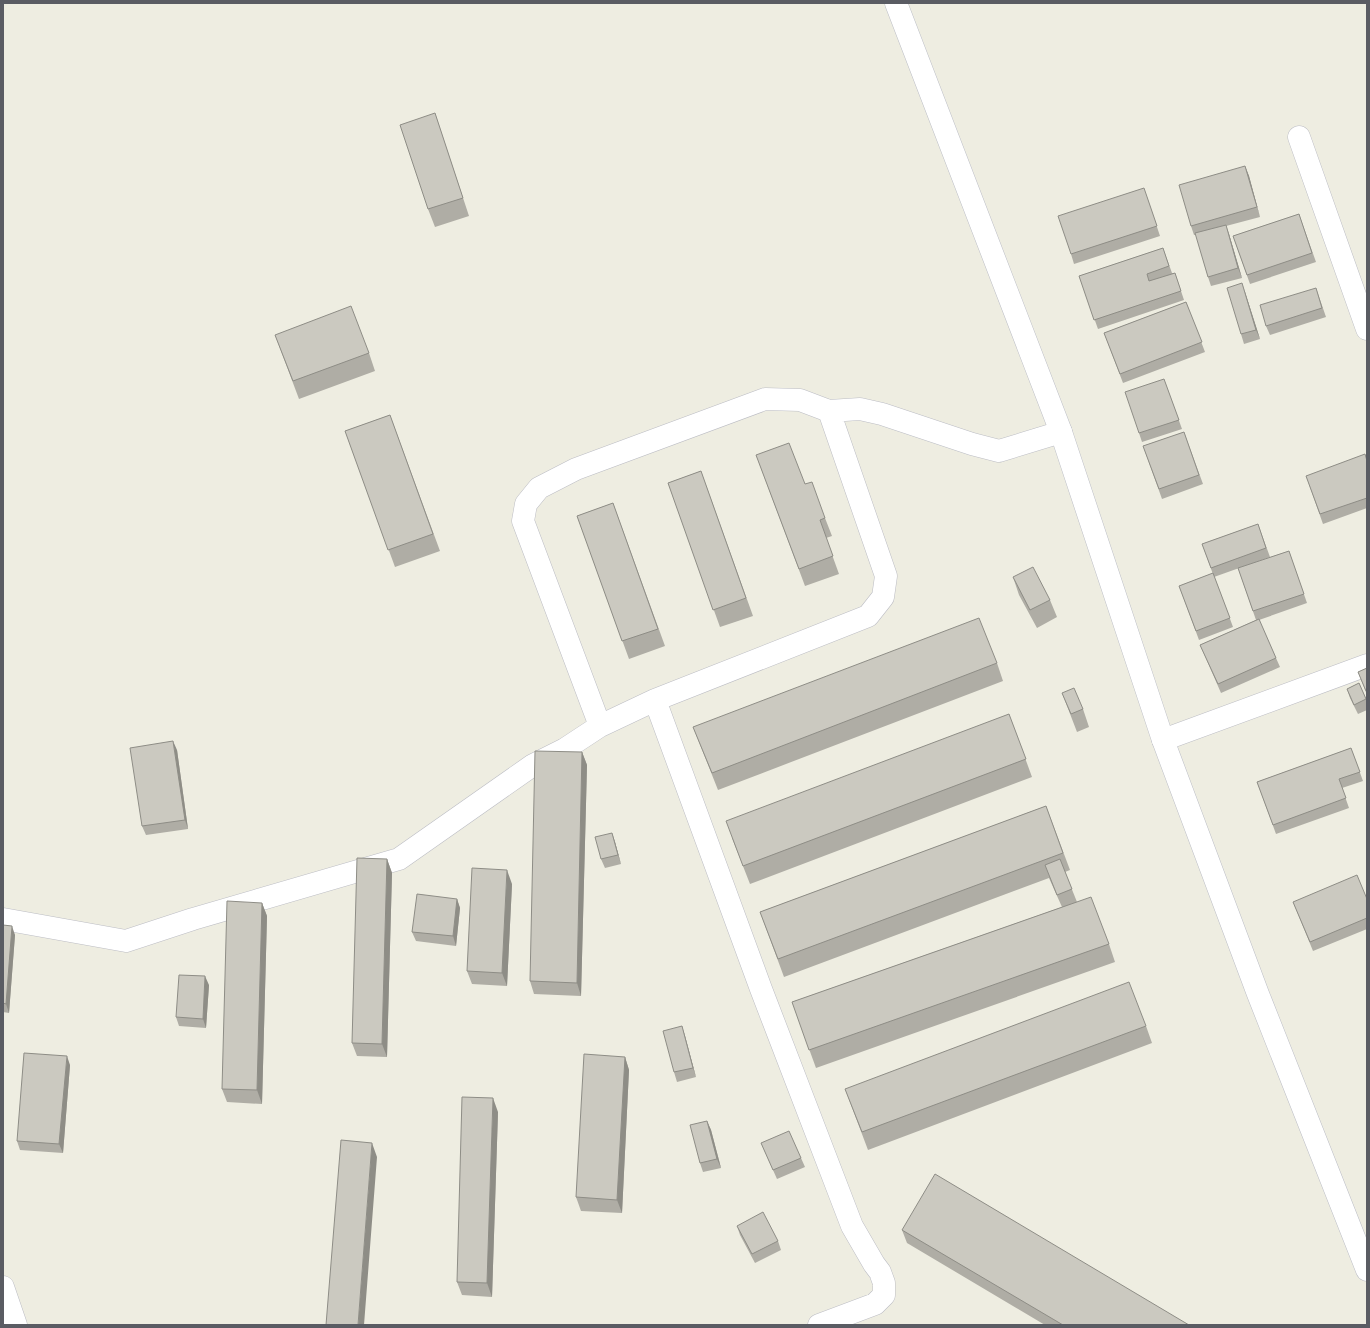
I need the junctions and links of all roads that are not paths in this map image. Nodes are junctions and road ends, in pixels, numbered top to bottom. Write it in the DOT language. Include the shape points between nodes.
graph roads {
  1 [pos="896,3"];
  2 [pos="1299,137"];
  3 [pos="1367,329"];
  4 [pos="829,411"];
  5 [pos="1061,432"];
  6 [pos="1367,665"];
  7 [pos="655,700"];
  8 [pos="600,726"];
  9 [pos="1163,740"];
  10 [pos="3,919"];
  11 [pos="1367,1270"];
  12 [pos="3,1287"];
  13 [pos="16,1325"];
  14 [pos="819,1325"];
  1 -- 5 [label="street"];
  2 -- 3 [label="street"];
  4 -- 5 [label="street" via="860,409 882,414 999,452"];
  4 -- 7 [label="street" via="886,576 883,597 868,616"];
  4 -- 8 [label="street" via="800,400 764,399 576,469 540,488 526,504 523,521"];
  5 -- 9 [label="street"];
  6 -- 9 [label="street"];
  7 -- 8 [label="street"];
  7 -- 14 [label="street" via="761,989 852,1226 884,1283 884,1295 875,1304"];
  8 -- 10 [label="street" via="565,749 533,765 399,859 126,941"];
  9 -- 11 [label="street" via="1258,994"];
  12 -- 13 [label="street"];
}
